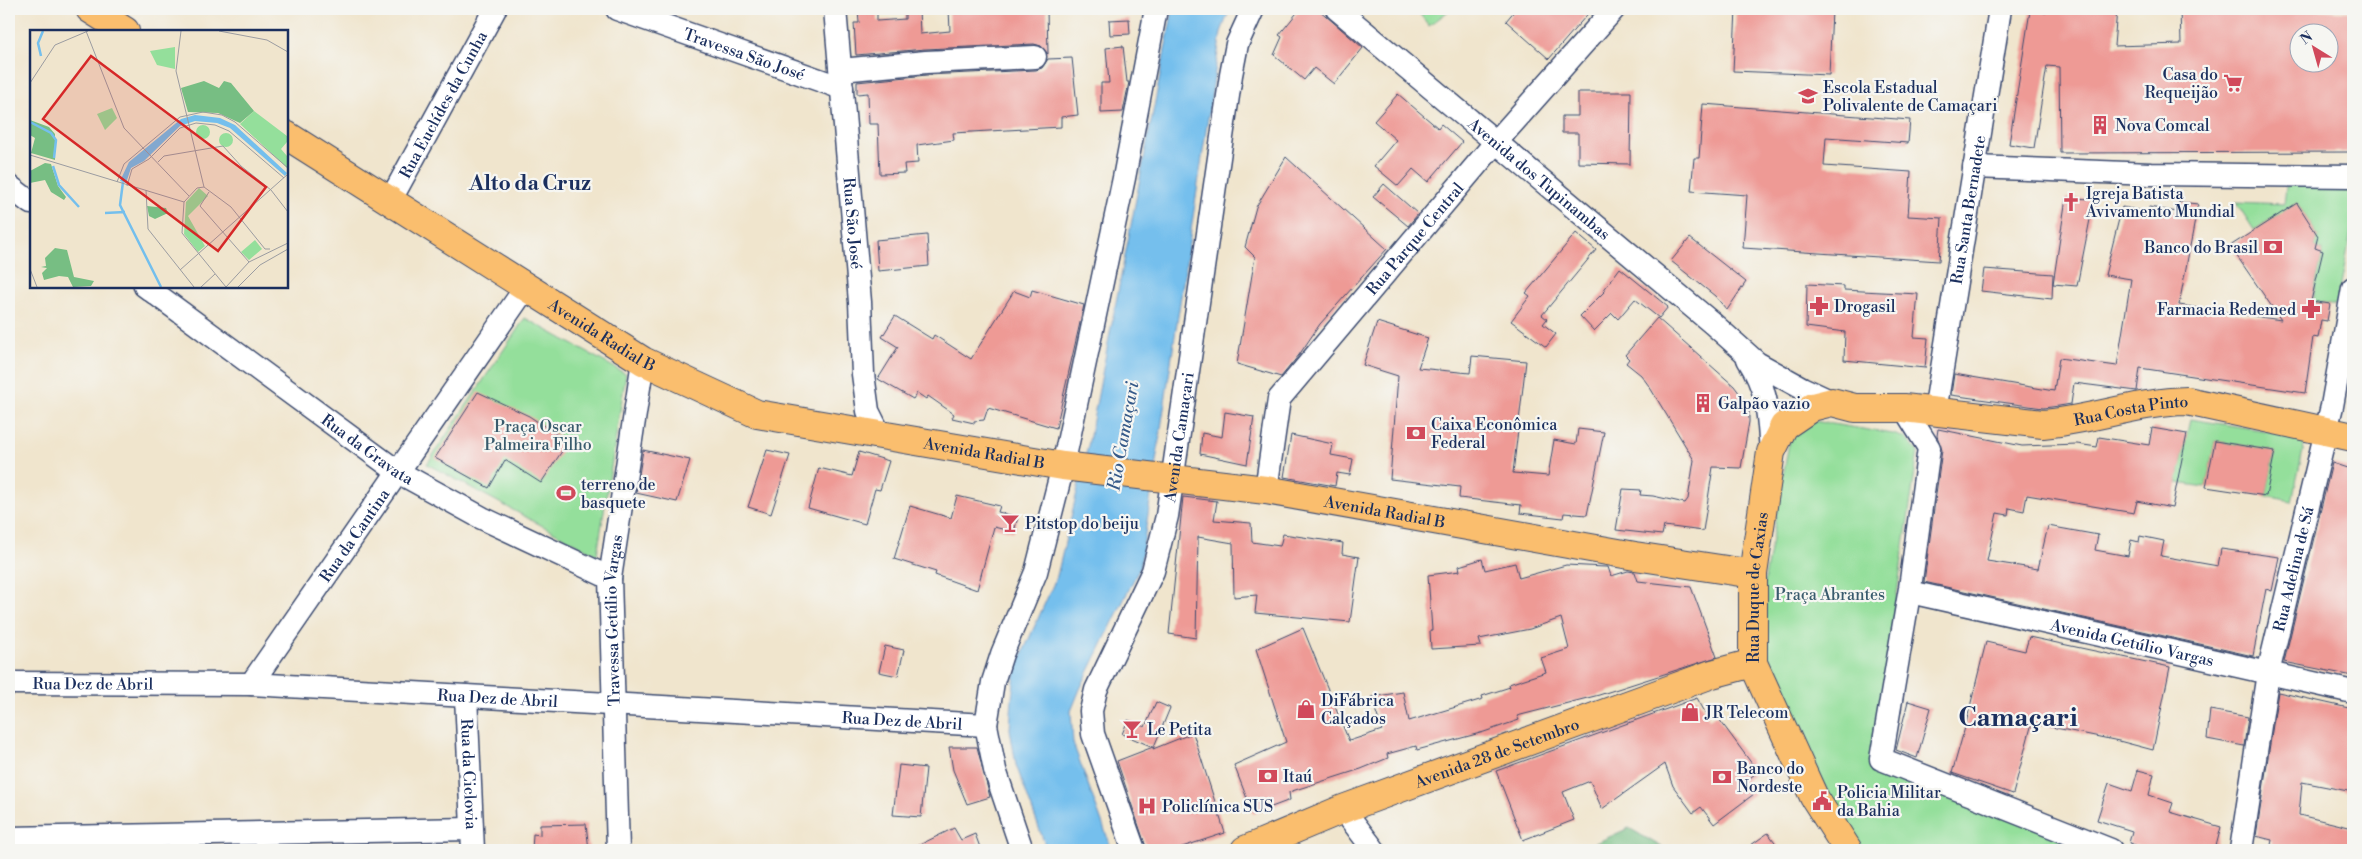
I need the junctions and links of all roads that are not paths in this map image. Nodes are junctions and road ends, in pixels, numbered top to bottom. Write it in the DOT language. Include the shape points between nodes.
graph roads {
  1 [pos="90,9"];
  2 [pos="495,9"];
  3 [pos="835,9"];
  4 [pos="1156,9"];
  5 [pos="1253,9"];
  6 [pos="1337,9"];
  7 [pos="1614,9"];
  8 [pos="2000,9"];
  9 [pos="628,11"];
  10 [pos="123,30"];
  11 [pos="1035,57"];
  12 [pos="842,79"];
  13 [pos="288,136"];
  14 [pos="1495,143"];
  15 [pos="1974,167"];
  16 [pos="2353,176"];
  17 [pos="9,186"];
  18 [pos="390,201"];
  19 [pos="30,202"];
  20 [pos="526,287"];
  21 [pos="148,288"];
  22 [pos="2353,288"];
  23 [pos="1741,348"];
  24 [pos="643,361"];
  25 [pos="1832,402"];
  26 [pos="1904,408"];
  27 [pos="1935,412"];
  28 [pos="2326,429"];
  29 [pos="880,435"];
  30 [pos="2353,436"];
  31 [pos="1772,452"];
  32 [pos="1069,466"];
  33 [pos="398,472"];
  34 [pos="1165,479"];
  35 [pos="1266,490"];
  36 [pos="1753,574"];
  37 [pos="610,578"];
  38 [pos="1910,592"];
  39 [pos="1753,664"];
  40 [pos="2268,673"];
  41 [pos="9,683"];
  42 [pos="251,684"];
  43 [pos="2353,692"];
  44 [pos="466,696"];
  45 [pos="613,703"];
  46 [pos="986,725"];
  47 [pos="1343,809"];
  48 [pos="9,838"];
  49 [pos="472,840"];
  50 [pos="618,850"];
  51 [pos="1022,850"];
  52 [pos="1134,850"];
  53 [pos="1244,850"];
  54 [pos="1374,850"];
  55 [pos="1848,850"];
  56 [pos="2111,850"];
  57 [pos="2241,850"];
  1 -- 10 [label="main road"];
  2 -- 18 [label="street, Rua Euclídes da Cunha"];
  3 -- 12 [label="street, Rua São José"];
  4 -- 32 [label="street"];
  5 -- 34 [label="street, Avenida Camaçari" via="1237,44 1231,75"];
  6 -- 14 [label="street, Avenida dos Tupinambas"];
  7 -- 14 [label="street, Rua Parque Central"];
  8 -- 15 [label="street, Rua Santa Bernadete"];
  9 -- 12 [label="street, Travessa São José"];
  11 -- 12 [label="street" via="926,62"];
  12 -- 29 [label="street, Rua São José" via="863,374 868,411"];
  13 -- 18 [label="main road, Avenida Radial B"];
  14 -- 23 [label="street, Avenida dos Tupinambas"];
  14 -- 35 [label="street, Rua Parque Central" via="1279,399"];
  15 -- 16 [label="street" via="2151,174"];
  15 -- 27 [label="street, Rua Santa Bernadete"];
  17 -- 19 [label="street"];
  18 -- 20 [label="main road, Avenida Radial B"];
  20 -- 24 [label="main road, Avenida Radial B"];
  20 -- 33 [label="street, Rua da Cantina"];
  21 -- 33 [label="street, Rua da Gravata"];
  22 -- 28 [label="street, Rua Adelina de Sá"];
  23 -- 25 [label="street, Avenida dos Tupinambas" via="1778,376"];
  23 -- 31 [label="street, Avenida dos Tupinambas" via="1762,382"];
  24 -- 29 [label="main road, Avenida Radial B" via="757,414"];
  24 -- 37 [label="street, Travessa Getúlio Vargas"];
  25 -- 26 [label="main road, Rua Costa Pinto" via="1855,408"];
  25 -- 31 [label="main road, Rua Duque de Caxias" via="1812,407 1784,426"];
  26 -- 27 [label="main road, Rua Costa Pinto"];
  26 -- 38 [label="street" via="1929,448"];
  27 -- 28 [label="main road, Rua Costa Pinto" via="2044,424 2132,406 2187,401"];
  28 -- 30 [label="main road, Rua Costa Pinto"];
  28 -- 40 [label="street, Rua Adelina de Sá"];
  29 -- 32 [label="main road, Avenida Radial B"];
  31 -- 36 [label="main road, Rua Duque de Caxias"];
  32 -- 34 [label="main road, Avenida Radial B"];
  32 -- 46 [label="street" via="1036,572 996,672"];
  33 -- 37 [label="street, Rua da Gravata" via="482,518"];
  33 -- 42 [label="street, Rua da Cantina"];
  34 -- 35 [label="main road, Avenida Radial B"];
  34 -- 52 [label="street, Avenida Camaçari" via="1167,516 1153,571 1096,690 1091,710 1092,734"];
  35 -- 36 [label="main road, Avenida Radial B"];
  36 -- 39 [label="main road, Rua Duque de Caxias"];
  37 -- 45 [label="street, Travessa Getúlio Vargas"];
  38 -- 40 [label="street, Avenida Getúlio Vargas"];
  38 -- 56 [label="street" via="1881,759"];
  39 -- 47 [label="main road, Avenida 28 de Setembro" via="1712,674"];
  39 -- 55 [label="main road, Rua Duque de Caxias" via="1814,797"];
  40 -- 43 [label="street, Avenida Getúlio Vargas"];
  40 -- 57 [label="street, Rua Adelina de Sá"];
  41 -- 42 [label="street, Rua Dez de Abril"];
  42 -- 44 [label="street, Rua Dez de Abril"];
  44 -- 45 [label="street, Rua Dez de Abril"];
  44 -- 49 [label="street, Rua da Ciclovia"];
  45 -- 46 [label="street, Rua Dez de Abril"];
  45 -- 50 [label="street, Travessa Getúlio Vargas"];
  46 -- 51 [label="street" via="995,770"];
  47 -- 53 [label="main road, Avenida 28 de Setembro"];
  47 -- 54 [label="street"];
  48 -- 49 [label="street"];
}
